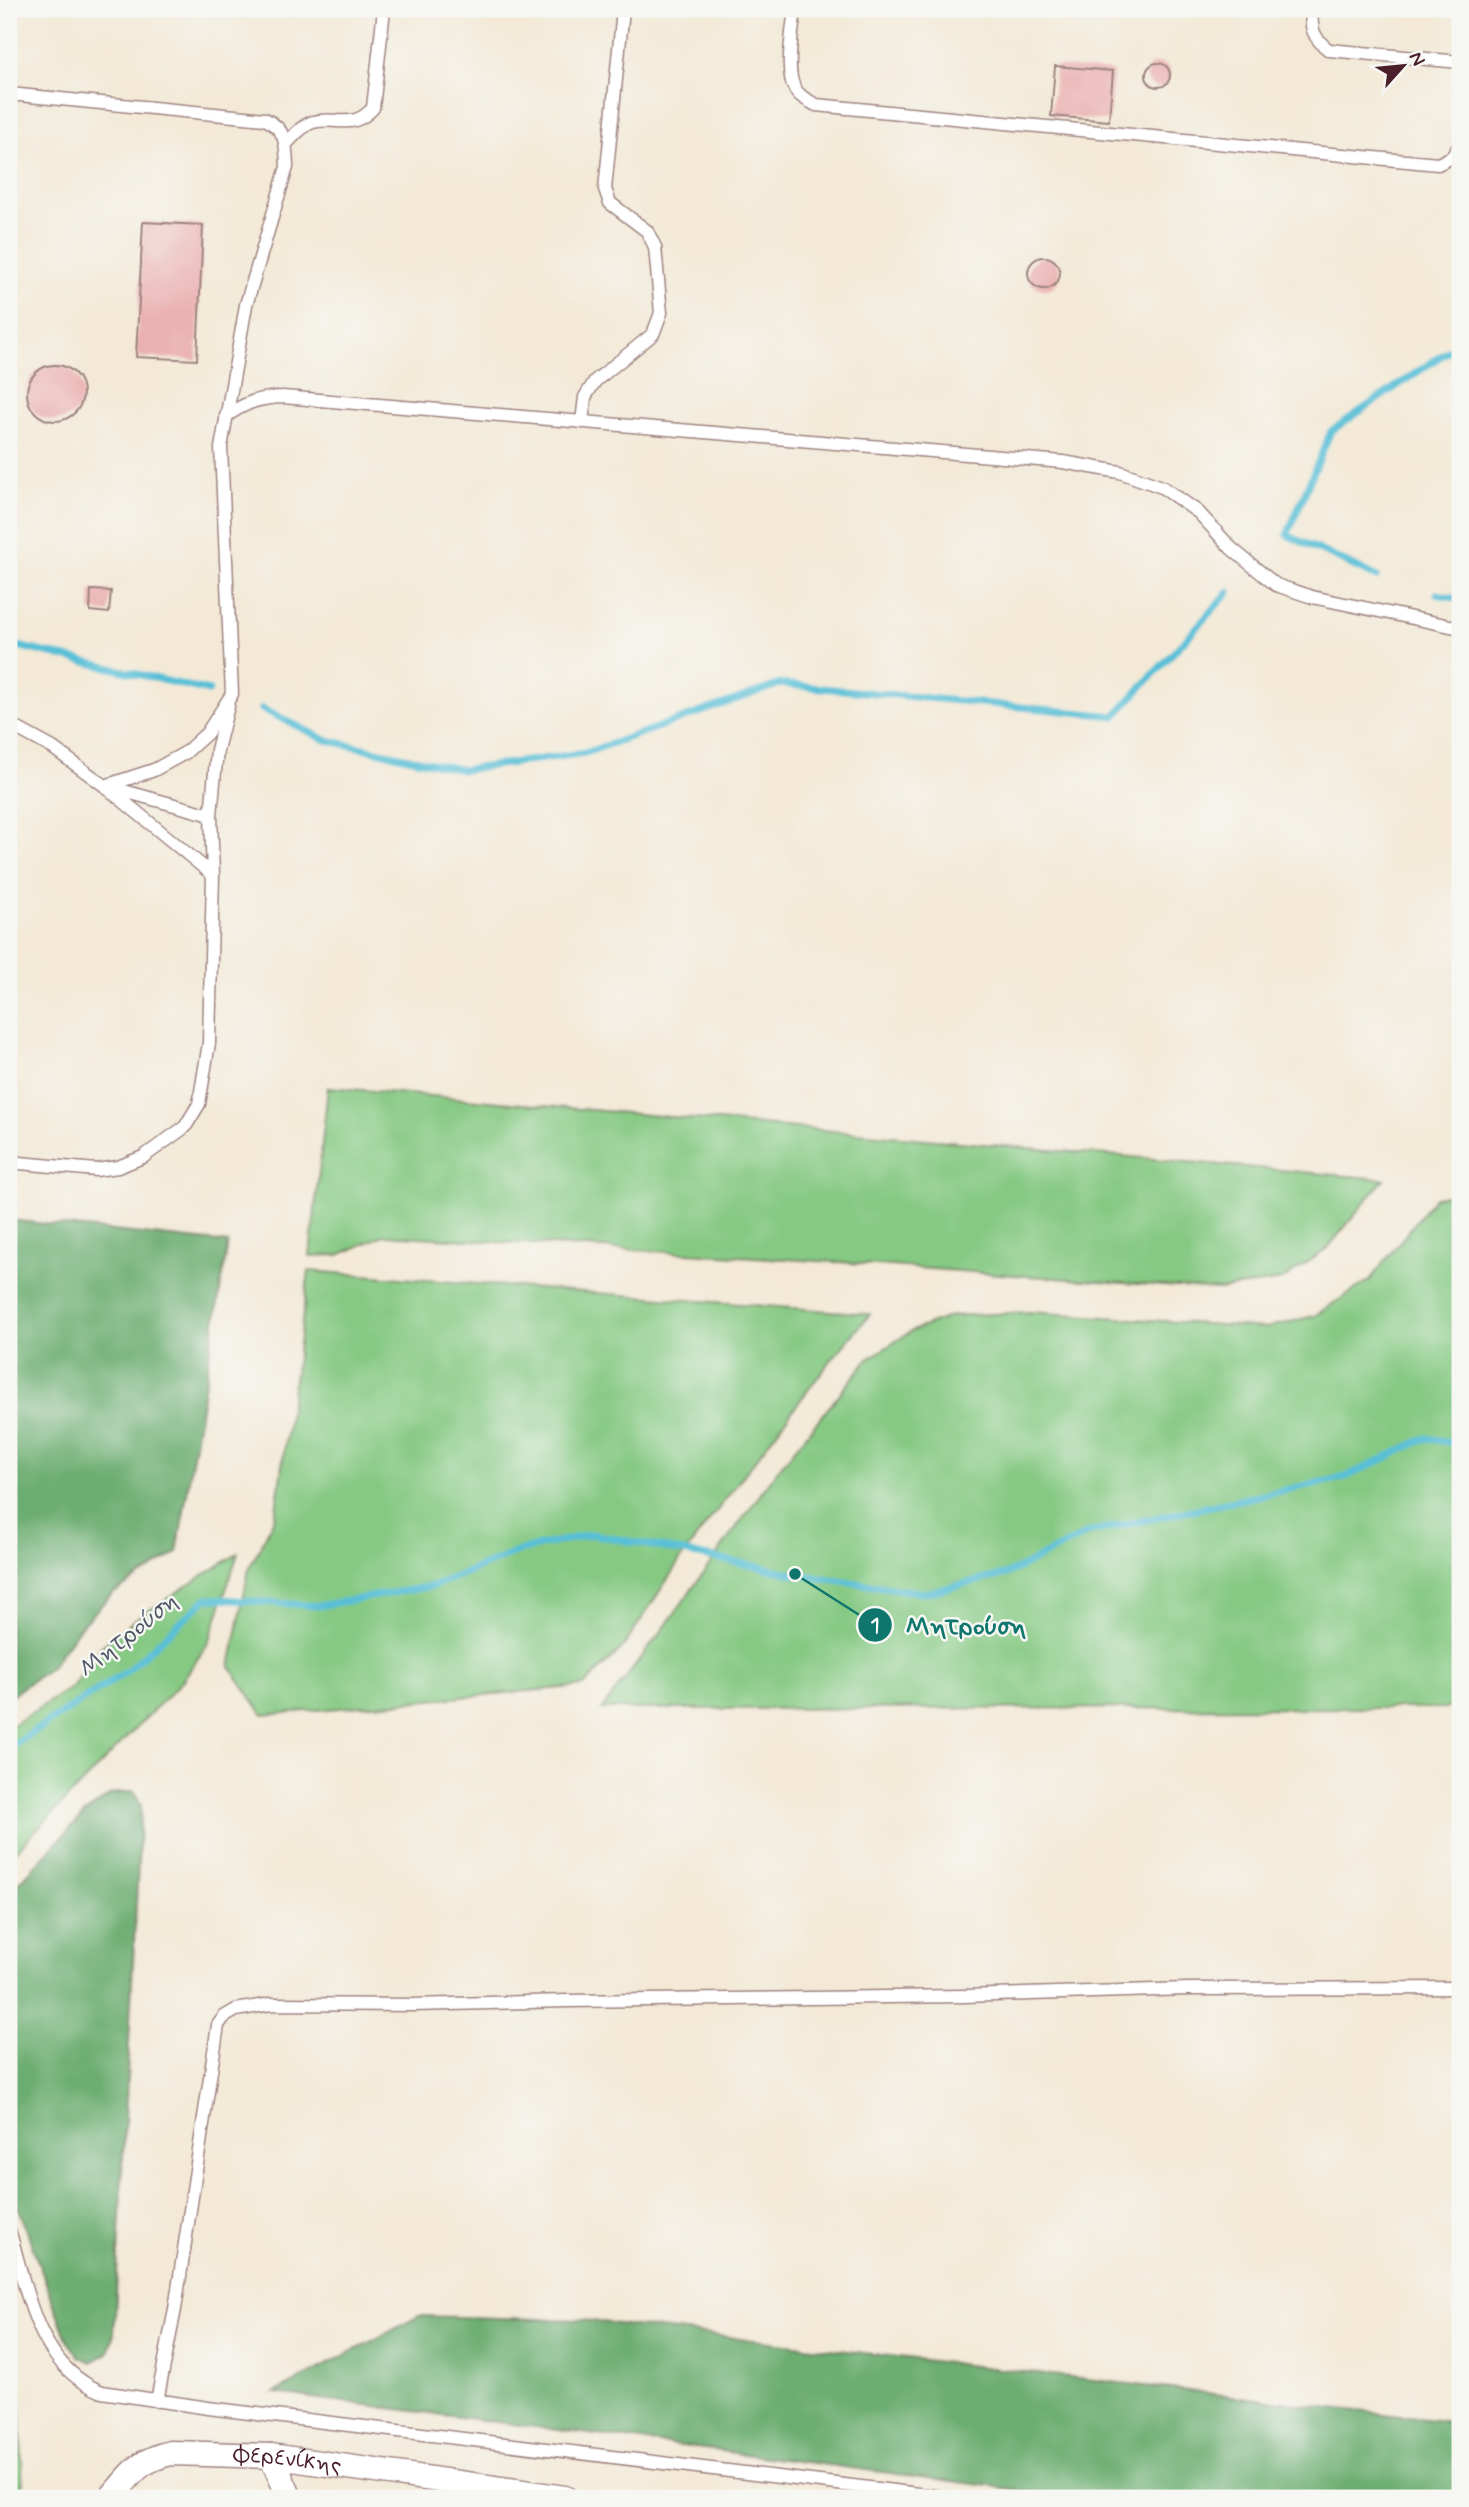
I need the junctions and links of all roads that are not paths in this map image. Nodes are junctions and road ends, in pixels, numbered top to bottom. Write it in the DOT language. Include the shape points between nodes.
graph roads {
  1 [pos="384,9"];
  2 [pos="624,9"];
  3 [pos="795,9"];
  4 [pos="1311,9"];
  5 [pos="1460,62"];
  6 [pos="9,94"];
  7 [pos="286,144"];
  8 [pos="1460,145"];
  9 [pos="226,416"];
  10 [pos="582,422"];
  11 [pos="1460,628"];
  12 [pos="232,694"];
  13 [pos="9,724"];
  14 [pos="106,786"];
  15 [pos="211,816"];
  16 [pos="213,875"];
  17 [pos="9,1162"];
  18 [pos="1460,1988"];
  19 [pos="9,2230"];
  20 [pos="157,2401"];
  21 [pos="271,2456"];
  22 [pos="431,2488"];
  23 [pos="111,2498"];
  24 [pos="290,2498"];
  25 [pos="565,2498"];
  26 [pos="951,2498"];
  1 -- 7 [label="lane" via="373,108 363,119 313,122"];
  2 -- 10 [label="lane" via="605,189 610,203 647,231 655,247 661,313 653,334 595,381 585,397"];
  3 -- 8 [label="lane" via="793,86 816,105 1438,164 1452,158"];
  4 -- 5 [label="lane" via="1314,37 1329,50"];
  6 -- 7 [label="lane" via="265,119 278,126"];
  7 -- 9 [label="lane" via="287,167 246,305"];
  9 -- 10 [label="lane" via="260,398 283,397"];
  9 -- 12 [label="lane" via="221,448"];
  10 -- 11 [label="lane" via="1063,461 1120,472 1162,487 1198,512 1232,549 1276,585"];
  12 -- 14 [label="lane" via="206,733 185,753 154,770"];
  12 -- 15 [label="lane" via="217,750"];
  13 -- 14 [label="lane"];
  14 -- 15 [label="lane"];
  14 -- 16 [label="lane"];
  15 -- 16 [label="lane"];
  16 -- 17 [label="lane" via="209,1043 199,1104 185,1127 143,1157 118,1167 96,1170"];
  18 -- 20 [label="lane" via="271,2004 236,2010 218,2025"];
  19 -- 20 [label="lane" via="39,2329 58,2361 102,2392"];
  20 -- 26 [label="lane"];
  21 -- 22 [label="street, Φερενίκης"];
  21 -- 23 [label="street, Φερενίκης" via="155,2456 137,2466"];
  21 -- 24 [label="street"];
  22 -- 25 [label="street, Φερενίκης"];
}
